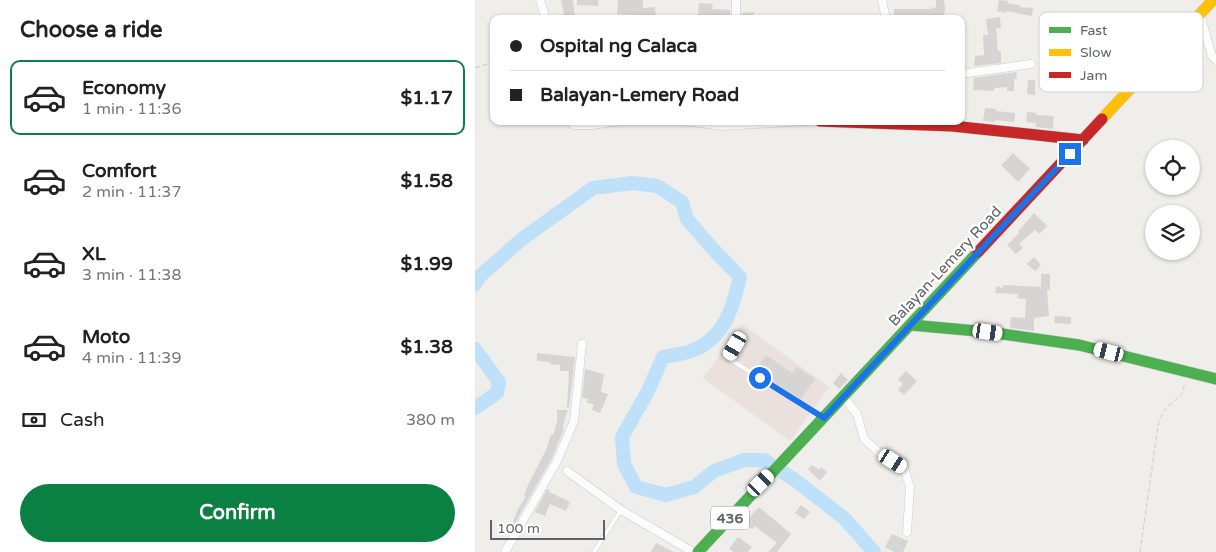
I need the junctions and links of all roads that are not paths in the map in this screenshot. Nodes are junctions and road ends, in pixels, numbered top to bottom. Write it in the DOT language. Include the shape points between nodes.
graph roads {
  1 [pos="541,0"];
  2 [pos="736,0"];
  3 [pos="882,0"];
  4 [pos="1213,0"];
  5 [pos="1202,12"];
  6 [pos="545,15"];
  7 [pos="736,15"];
  8 [pos="885,15"];
  9 [pos="1203,24"];
  10 [pos="1216,60"];
  11 [pos="1031,64"];
  12 [pos="965,73"];
  13 [pos="1128,92"];
  14 [pos="574,125"];
  15 [pos="593,125"];
  16 [pos="934,125"];
  17 [pos="1083,140"];
  18 [pos="911,325"];
  19 [pos="582,344"];
  20 [pos="735,346"];
  21 [pos="1216,379"];
  22 [pos="843,396"];
  23 [pos="824,418"];
  24 [pos="567,472"];
  25 [pos="621,510"];
  26 [pos="907,532"];
  27 [pos="505,552"];
  28 [pos="594,552"];
  29 [pos="693,552"];
  30 [pos="698,552"];
  1 -- 6 [label="street"];
  2 -- 7 [label="street"];
  3 -- 8 [label="street"];
  4 -- 5 [label="main road, Balayan-Lemery Road / 436"];
  9 -- 10 [label="street"];
  11 -- 12 [label="street"];
  13 -- 17 [label="main road, Balayan-Lemery Road / 436"];
  14 -- 15 [label="street"];
  16 -- 17 [label="main road"];
  17 -- 18 [label="main road, Balayan-Lemery Road / 436"];
  18 -- 21 [label="main road" via="1079,345"];
  18 -- 22 [label="main road, Balayan-Lemery Road / 436"];
  19 -- 27 [label="street" via="574,421 557,461"];
  20 -- 23 [label="lane" via="728,358"];
  22 -- 23 [label="main road, Balayan-Lemery Road / 436"];
  22 -- 26 [label="street" via="857,414 865,439 904,468 910,487"];
  23 -- 30 [label="main road, Balayan-Lemery Road / 436"];
  24 -- 25 [label="street"];
  25 -- 28 [label="lane"];
  25 -- 29 [label="street"];
}
